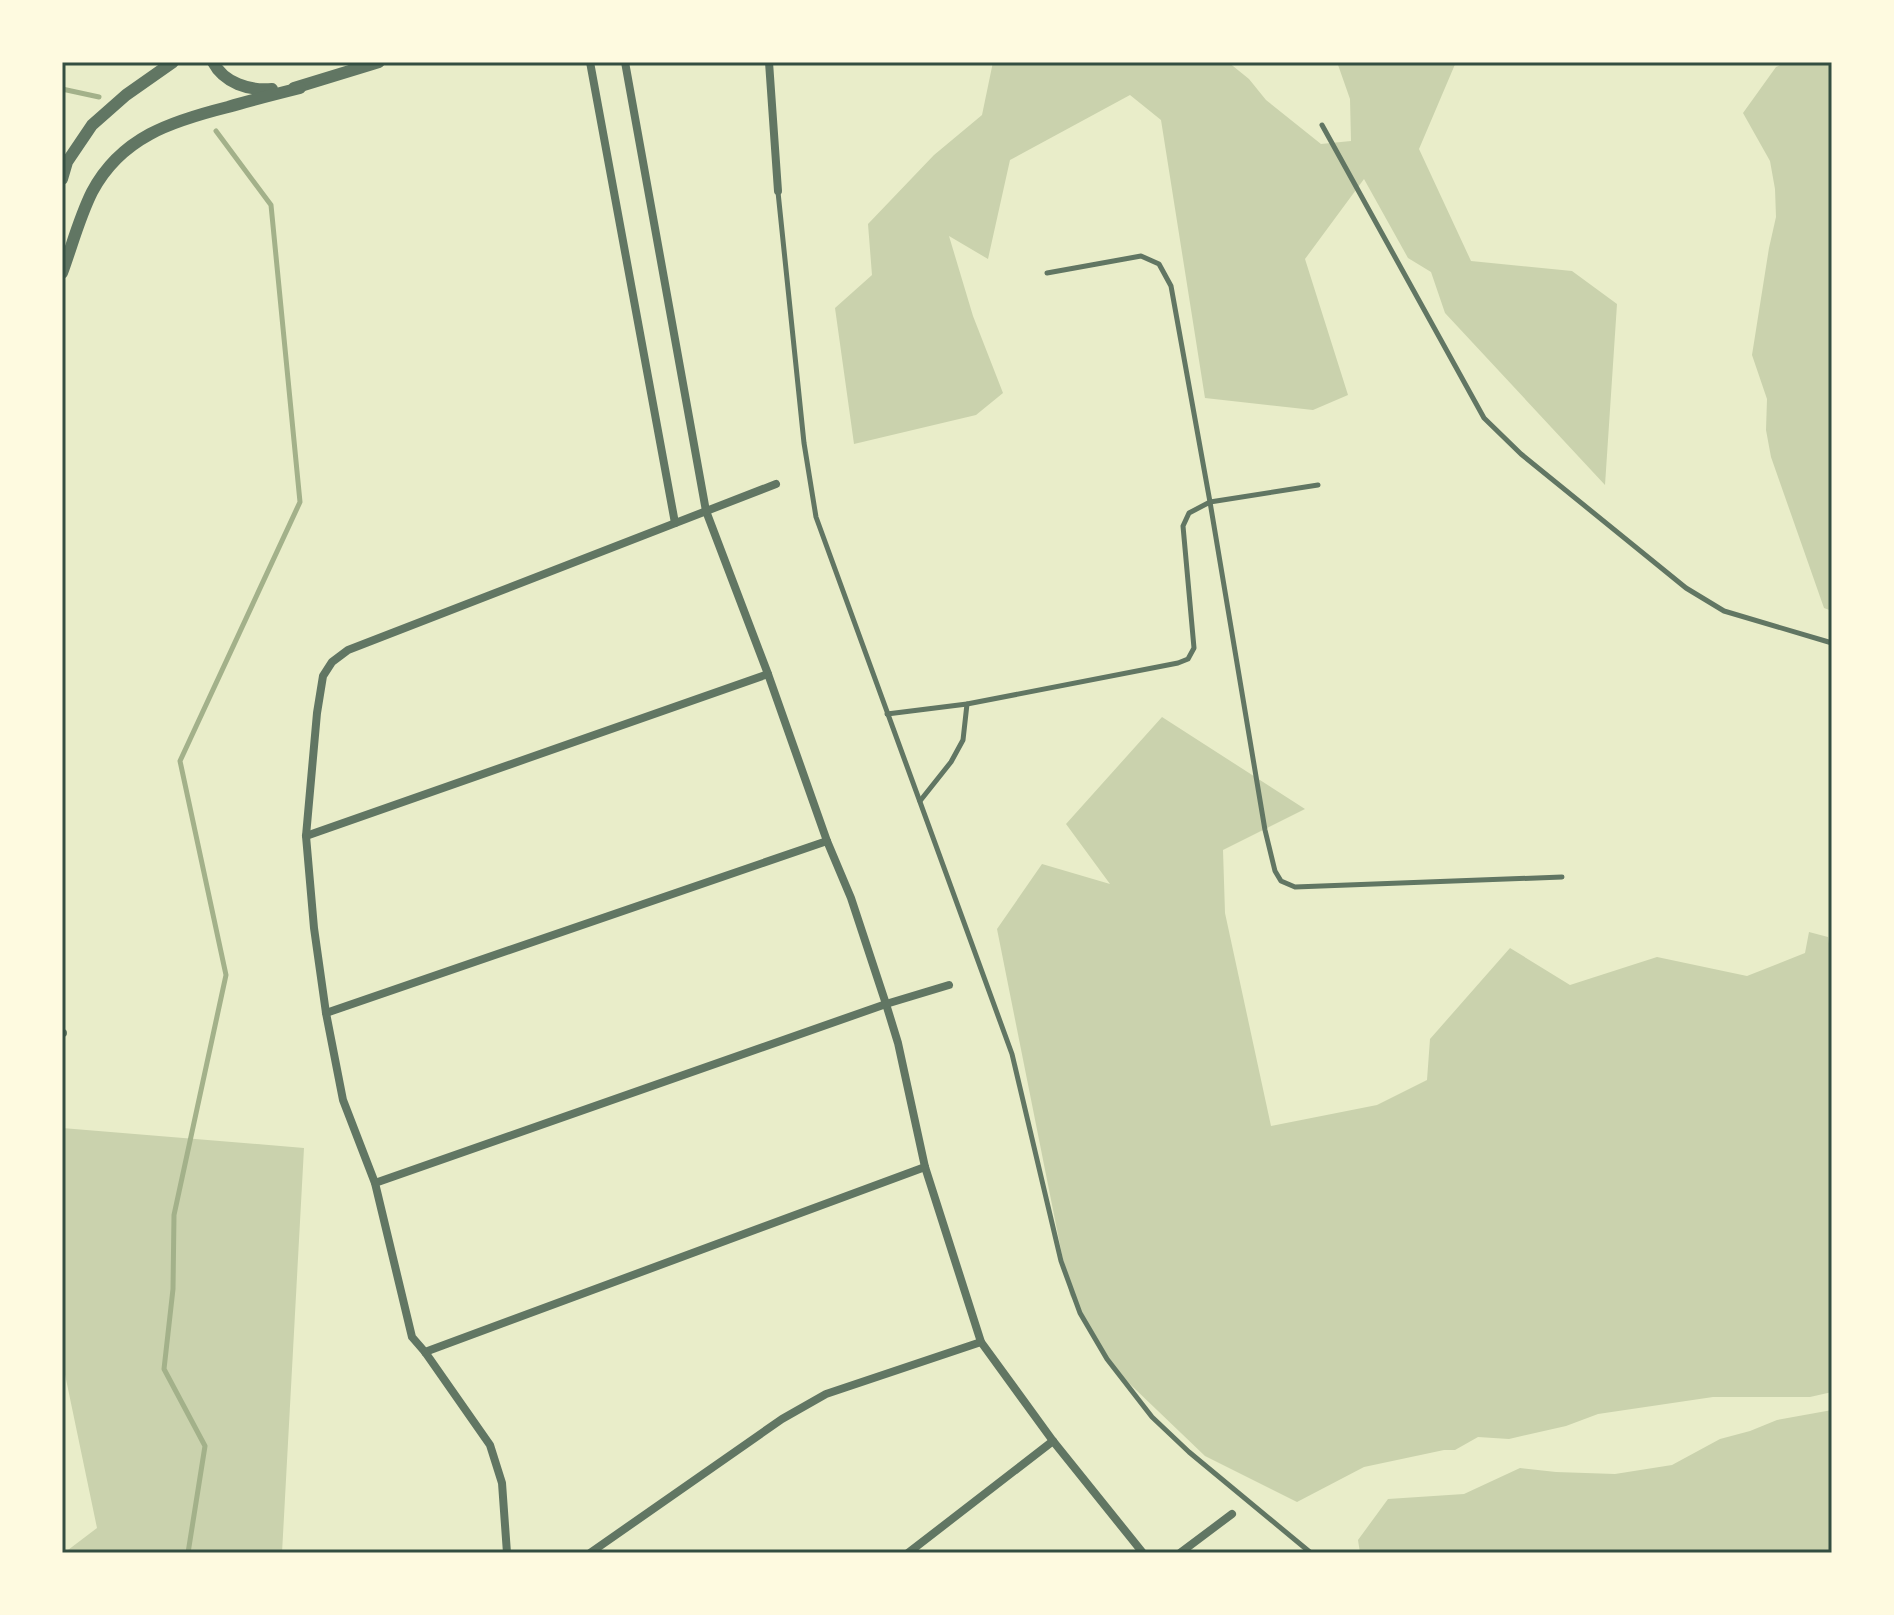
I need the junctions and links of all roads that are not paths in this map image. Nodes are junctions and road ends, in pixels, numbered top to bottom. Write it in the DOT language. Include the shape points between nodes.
graph roads {
  1 [pos="173,62"];
  2 [pos="213,62"];
  3 [pos="377,62"];
  4 [pos="590,62"];
  5 [pos="625,62"];
  6 [pos="769,62"];
  7 [pos="300,88"];
  8 [pos="1322,125"];
  9 [pos="62,179"];
  10 [pos="778,191"];
  11 [pos="62,273"];
  12 [pos="1047,273"];
  13 [pos="776,484"];
  14 [pos="1318,485"];
  15 [pos="1210,502"];
  16 [pos="706,511"];
  17 [pos="675,523"];
  18 [pos="1832,643"];
  19 [pos="768,674"];
  20 [pos="967,704"];
  21 [pos="887,714"];
  22 [pos="919,802"];
  23 [pos="306,836"];
  24 [pos="827,841"];
  25 [pos="1562,877"];
  26 [pos="949,985"];
  27 [pos="886,1004"];
  28 [pos="326,1013"];
  29 [pos="925,1167"];
  30 [pos="375,1183"];
  31 [pos="981,1342"];
  32 [pos="425,1352"];
  33 [pos="1053,1441"];
  34 [pos="1232,1514"];
  35 [pos="507,1553"];
  36 [pos="590,1553"];
  37 [pos="908,1553"];
  38 [pos="1143,1553"];
  39 [pos="1180,1553"];
  40 [pos="1311,1553"];
  1 -- 9 [label="street" via="92,125"];
  2 -- 7 [label="street" via="219,73 258,90"];
  3 -- 7 [label="street"];
  4 -- 17 [label="street"];
  5 -- 16 [label="street"];
  6 -- 10 [label="street"];
  7 -- 11 [label="street" via="171,123 130,146 93,190"];
  8 -- 18 [label="lane" via="1484,418 1686,588 1724,611"];
  10 -- 21 [label="lane" via="816,517"];
  12 -- 15 [label="lane" via="1141,256 1159,264 1171,286"];
  13 -- 16 [label="street"];
  14 -- 15 [label="lane"];
  15 -- 20 [label="lane" via="1189,513 1183,526 1194,648 1188,659"];
  15 -- 25 [label="lane" via="1265,830 1281,881 1295,887"];
  16 -- 17 [label="street"];
  16 -- 19 [label="street"];
  17 -- 23 [label="street" via="348,650 332,662 323,676 319,701"];
  19 -- 23 [label="street"];
  19 -- 24 [label="street"];
  20 -- 21 [label="lane"];
  20 -- 22 [label="lane" via="963,740"];
  21 -- 22 [label="lane"];
  22 -- 40 [label="lane" via="1012,1054 1061,1261 1080,1313 1152,1417"];
  23 -- 28 [label="street"];
  24 -- 27 [label="street"];
  24 -- 28 [label="street"];
  26 -- 27 [label="street"];
  27 -- 29 [label="street"];
  27 -- 30 [label="street"];
  28 -- 30 [label="street" via="343,1100"];
  29 -- 31 [label="street"];
  29 -- 32 [label="street"];
  30 -- 32 [label="street" via="412,1337"];
  31 -- 33 [label="street"];
  31 -- 36 [label="street" via="826,1394"];
  32 -- 35 [label="street" via="490,1445 502,1483"];
  33 -- 37 [label="street"];
  33 -- 38 [label="street"];
  34 -- 39 [label="street"];
}
